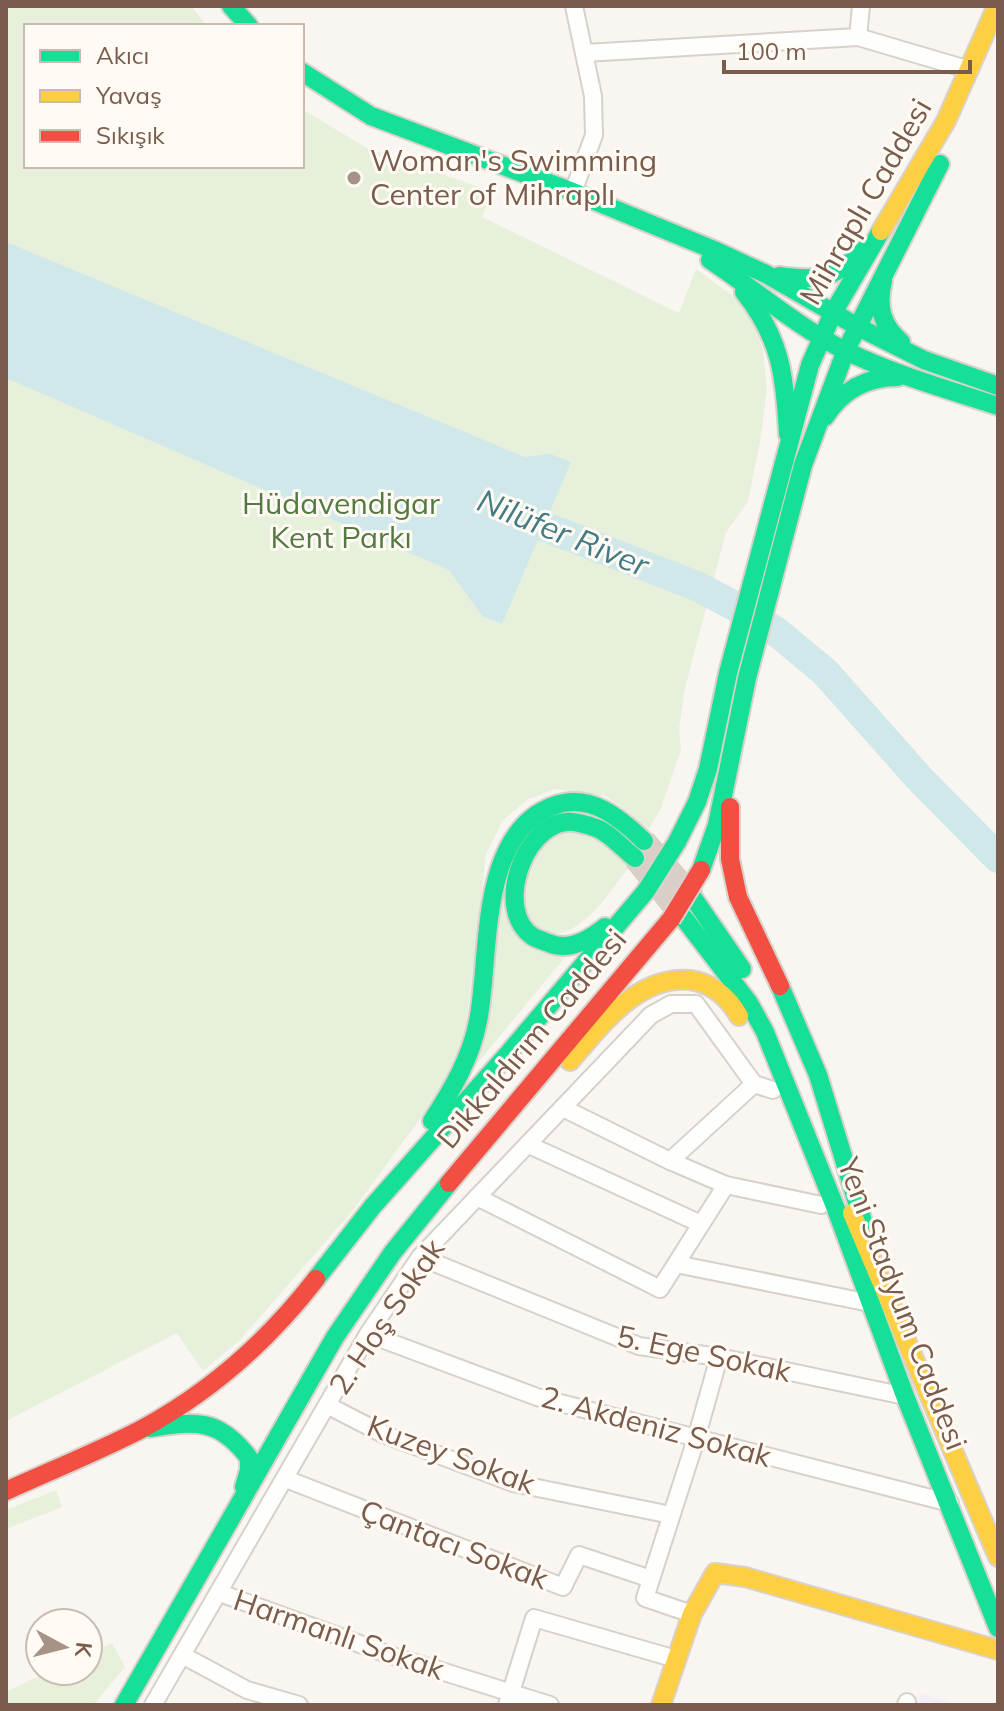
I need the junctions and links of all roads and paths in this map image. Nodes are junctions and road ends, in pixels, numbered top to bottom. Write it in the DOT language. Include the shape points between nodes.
graph roads {
  1 [pos="231,6"];
  2 [pos="574,6"];
  3 [pos="861,6"];
  4 [pos="997,6"];
  5 [pos="247,24"];
  6 [pos="858,37"];
  7 [pos="998,43"];
  8 [pos="585,53"];
  9 [pos="970,70"];
  10 [pos="304,73"];
  11 [pos="573,192"];
  12 [pos="669,233"];
  13 [pos="877,236"];
  14 [pos="888,263"];
  15 [pos="722,267"];
  16 [pos="766,274"];
  17 [pos="833,313"];
  18 [pos="858,327"];
  19 [pos="822,338"];
  20 [pos="846,350"];
  21 [pos="924,360"];
  22 [pos="917,379"];
  23 [pos="998,386"];
  24 [pos="998,406"];
  25 [pos="789,441"];
  26 [pos="803,465"];
  27 [pos="734,750"];
  28 [pos="646,891"];
  29 [pos="694,899"];
  30 [pos="677,918"];
  31 [pos="751,994"];
  32 [pos="754,1084"];
  33 [pos="773,1090"];
  34 [pos="563,1108"];
  35 [pos="529,1145"];
  36 [pos="670,1161"];
  37 [pos="726,1185"];
  38 [pos="437,1197"];
  39 [pos="477,1197"];
  40 [pos="821,1205"];
  41 [pos="373,1206"];
  42 [pos="701,1224"];
  43 [pos="420,1257"];
  44 [pos="676,1264"];
  45 [pos="883,1280"];
  46 [pos="870,1303"];
  47 [pos="368,1334"];
  48 [pos="719,1357"];
  49 [pos="905,1396"];
  50 [pos="327,1405"];
  51 [pos="141,1429"];
  52 [pos="696,1439"];
  53 [pos="286,1479"];
  54 [pos="6,1491"];
  55 [pos="950,1503"];
  56 [pos="671,1515"];
  57 [pos="235,1516"];
  58 [pos="998,1557"];
  59 [pos="651,1579"];
  60 [pos="220,1593"];
  61 [pos="692,1614"];
  62 [pos="998,1628"];
  63 [pos="998,1650"];
  64 [pos="184,1656"];
  65 [pos="676,1659"];
  66 [pos="244,1698"];
  67 [pos="509,1698"];
  68 [pos="124,1705"];
  69 [pos="153,1705"];
  70 [pos="299,1705"];
  71 [pos="546,1705"];
  72 [pos="661,1705"];
  1 -- 5 [label="main road"];
  2 -- 8 [label="street"];
  3 -- 6 [label="street"];
  4 -- 9 [label="main road, Mihraplı Caddesi"];
  6 -- 8 [label="street"];
  6 -- 9 [label="street"];
  7 -- 14 [label="main road, Mihraplı Caddesi"];
  8 -- 11 [label="street" via="594,135"];
  9 -- 13 [label="main road, Mihraplı Caddesi"];
  10 -- 11 [label="main road" via="371,116"];
  11 -- 12 [label="main road"];
  12 -- 15 [label="main road"];
  12 -- 16 [label="main road"];
  13 -- 16 [label="main road" via="839,274 806,280"];
  13 -- 17 [label="main road, Mihraplı Caddesi"];
  14 -- 18 [label="main road, Mihraplı Caddesi"];
  14 -- 21 [label="main road" via="879,296 881,317 887,332"];
  15 -- 19 [label="main road"];
  15 -- 25 [label="main road" via="772,330 781,354"];
  16 -- 17 [label="main road"];
  17 -- 18 [label="main road"];
  17 -- 19 [label="main road, Mihraplı Caddesi"];
  18 -- 20 [label="main road, Mihraplı Caddesi"];
  18 -- 21 [label="main road"];
  19 -- 20 [label="main road"];
  19 -- 25 [label="main road, Dikkaldırım Caddesi"];
  20 -- 22 [label="main road"];
  20 -- 26 [label="main road, Dikkaldırım Caddesi"];
  21 -- 23 [label="main road"];
  22 -- 24 [label="main road"];
  22 -- 26 [label="main road" via="875,377 853,386 831,404"];
  25 -- 28 [label="main road, Dikkaldırım Caddesi, bridge" via="708,769 677,842"];
  26 -- 27 [label="main road, Dikkaldırım Caddesi" via="747,678"];
  27 -- 30 [label="main road, Dikkaldırım Caddesi, bridge" via="717,825"];
  27 -- 45 [label="main road" via="730,859 738,897 818,1075"];
  28 -- 41 [label="main road, Dikkaldırım Caddesi"];
  28 -- 41 [label="main road" via="584,944 533,940 519,924 514,895 527,845 546,829 571,821 592,824 639,850 603,807 581,800 533,814 516,832 502,856 478,1023 460,1079"];
  29 -- 31 [label="main road"];
  30 -- 31 [label="main road"];
  30 -- 38 [label="main road, Dikkaldırım Caddesi"];
  31 -- 45 [label="main road, Yeni Stadyum Caddesi" via="783,1038"];
  31 -- 46 [label="main road, Yeni Stadyum Caddesi"];
  32 -- 33 [label="street"];
  32 -- 34 [label="street, 2. Hoş Sokak" via="696,1004 671,1004 651,1015"];
  32 -- 36 [label="street"];
  33 -- 38 [label="main road" via="725,996 685,978 665,980 625,1004"];
  33 -- 40 [label="main road"];
  34 -- 35 [label="street, 2. Hoş Sokak"];
  34 -- 36 [label="street"];
  35 -- 39 [label="street, 2. Hoş Sokak"];
  35 -- 42 [label="street"];
  36 -- 37 [label="street"];
  37 -- 40 [label="street"];
  37 -- 42 [label="street"];
  38 -- 57 [label="main road, Dikkaldırım Caddesi" via="335,1337"];
  39 -- 43 [label="street, 2. Hoş Sokak"];
  39 -- 44 [label="street" via="660,1289"];
  40 -- 46 [label="main road"];
  41 -- 51 [label="main road, Dikkaldırım Caddesi" via="258,1346 217,1380"];
  42 -- 44 [label="street"];
  43 -- 47 [label="street, 2. Hoş Sokak"];
  43 -- 48 [label="street, 5. Ege Sokak" via="639,1346"];
  44 -- 46 [label="street"];
  45 -- 58 [label="main road, Yeni Stadyum Caddesi"];
  46 -- 49 [label="main road, Yeni Stadyum Caddesi"];
  47 -- 50 [label="street, 2. Hoş Sokak"];
  47 -- 52 [label="street, 2. Akdeniz Sokak" via="537,1397"];
  48 -- 49 [label="street, 5. Ege Sokak"];
  48 -- 52 [label="street"];
  49 -- 55 [label="main road, Yeni Stadyum Caddesi"];
  50 -- 53 [label="street, 2. Hoş Sokak"];
  50 -- 56 [label="street, Kuzey Sokak" via="383,1434 513,1483"];
  51 -- 54 [label="main road, Dikkaldırım Caddesi"];
  51 -- 57 [label="main road" via="210,1424 228,1432 249,1458"];
  52 -- 55 [label="street, 2. Akdeniz Sokak"];
  52 -- 56 [label="street"];
  53 -- 59 [label="street, Çantacı Sokak" via="563,1587 579,1555"];
  53 -- 60 [label="street, 2. Hoş Sokak"];
  55 -- 62 [label="main road, Yeni Stadyum Caddesi"];
  56 -- 59 [label="street"];
  57 -- 68 [label="main road, Dikkaldırım Caddesi"];
  59 -- 61 [label="street" via="645,1598"];
  60 -- 64 [label="street, 2. Hoş Sokak"];
  60 -- 67 [label="street, Harmanlı Sokak"];
  61 -- 63 [label="main road" via="715,1573 745,1577"];
  61 -- 65 [label="main road"];
  64 -- 66 [label="street"];
  64 -- 69 [label="street, 2. Hoş Sokak"];
  65 -- 67 [label="street" via="534,1618"];
  65 -- 72 [label="main road"];
  66 -- 70 [label="street"];
  67 -- 71 [label="street, Harmanlı Sokak"];
}
